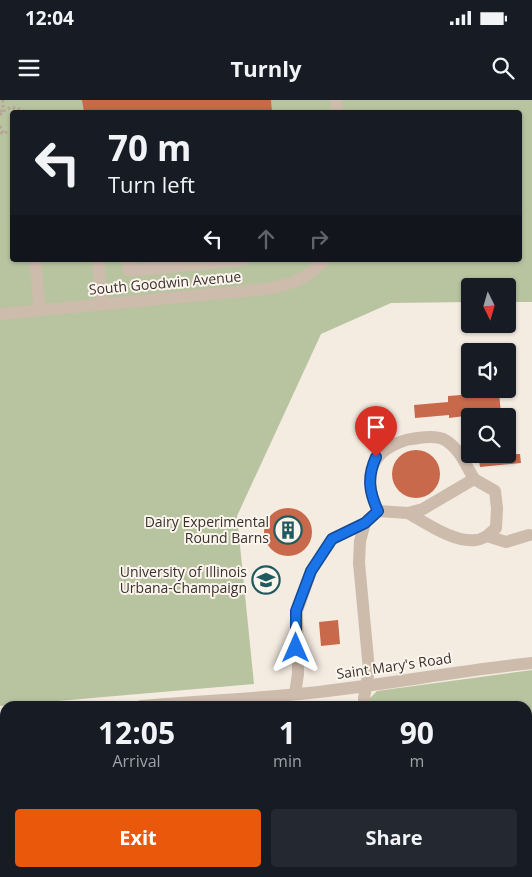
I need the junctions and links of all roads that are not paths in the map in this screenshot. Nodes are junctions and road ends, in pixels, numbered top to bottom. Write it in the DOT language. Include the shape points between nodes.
graph roads {
  1 [pos="35,262"];
  2 [pos="98,262"];
  3 [pos="128,262"];
  4 [pos="202,262"];
  5 [pos="322,262"];
  6 [pos="178,263"];
  7 [pos="102,304"];
  8 [pos="40,310"];
  9 [pos="0,314"];
  10 [pos="474,479"];
  11 [pos="378,511"];
  12 [pos="408,513"];
  13 [pos="365,523"];
  14 [pos="529,535"];
  15 [pos="487,536"];
  16 [pos="532,663"];
  17 [pos="366,686"];
  18 [pos="295,694"];
  19 [pos="205,701"];
  20 [pos="364,701"];
  1 -- 8 [label="street"];
  2 -- 7 [label="street"];
  3 -- 6 [label="street" via="129,271"];
  4 -- 6 [label="street"];
  5 -- 7 [label="street, South Goodwin Avenue" via="301,280 266,289"];
  7 -- 8 [label="street, South Goodwin Avenue"];
  8 -- 9 [label="street, South Goodwin Avenue"];
  10 -- 11 [label="street" via="461,454 444,439 404,440 376,457 372,466 369,482"];
  10 -- 12 [label="street"];
  10 -- 15 [label="street" via="495,491 496,528"];
  11 -- 12 [label="street"];
  11 -- 13 [label="street"];
  12 -- 15 [label="street" via="462,540"];
  13 -- 17 [label="street" via="359,563 369,670"];
  13 -- 18 [label="street" via="332,539 311,571 296,611 298,674"];
  14 -- 15 [label="street" via="506,542"];
  16 -- 17 [label="street, Saint Mary's Road"];
  17 -- 18 [label="street, Saint Mary's Road"];
  17 -- 20 [label="street"];
  18 -- 19 [label="street, Saint Mary's Road"];
}
